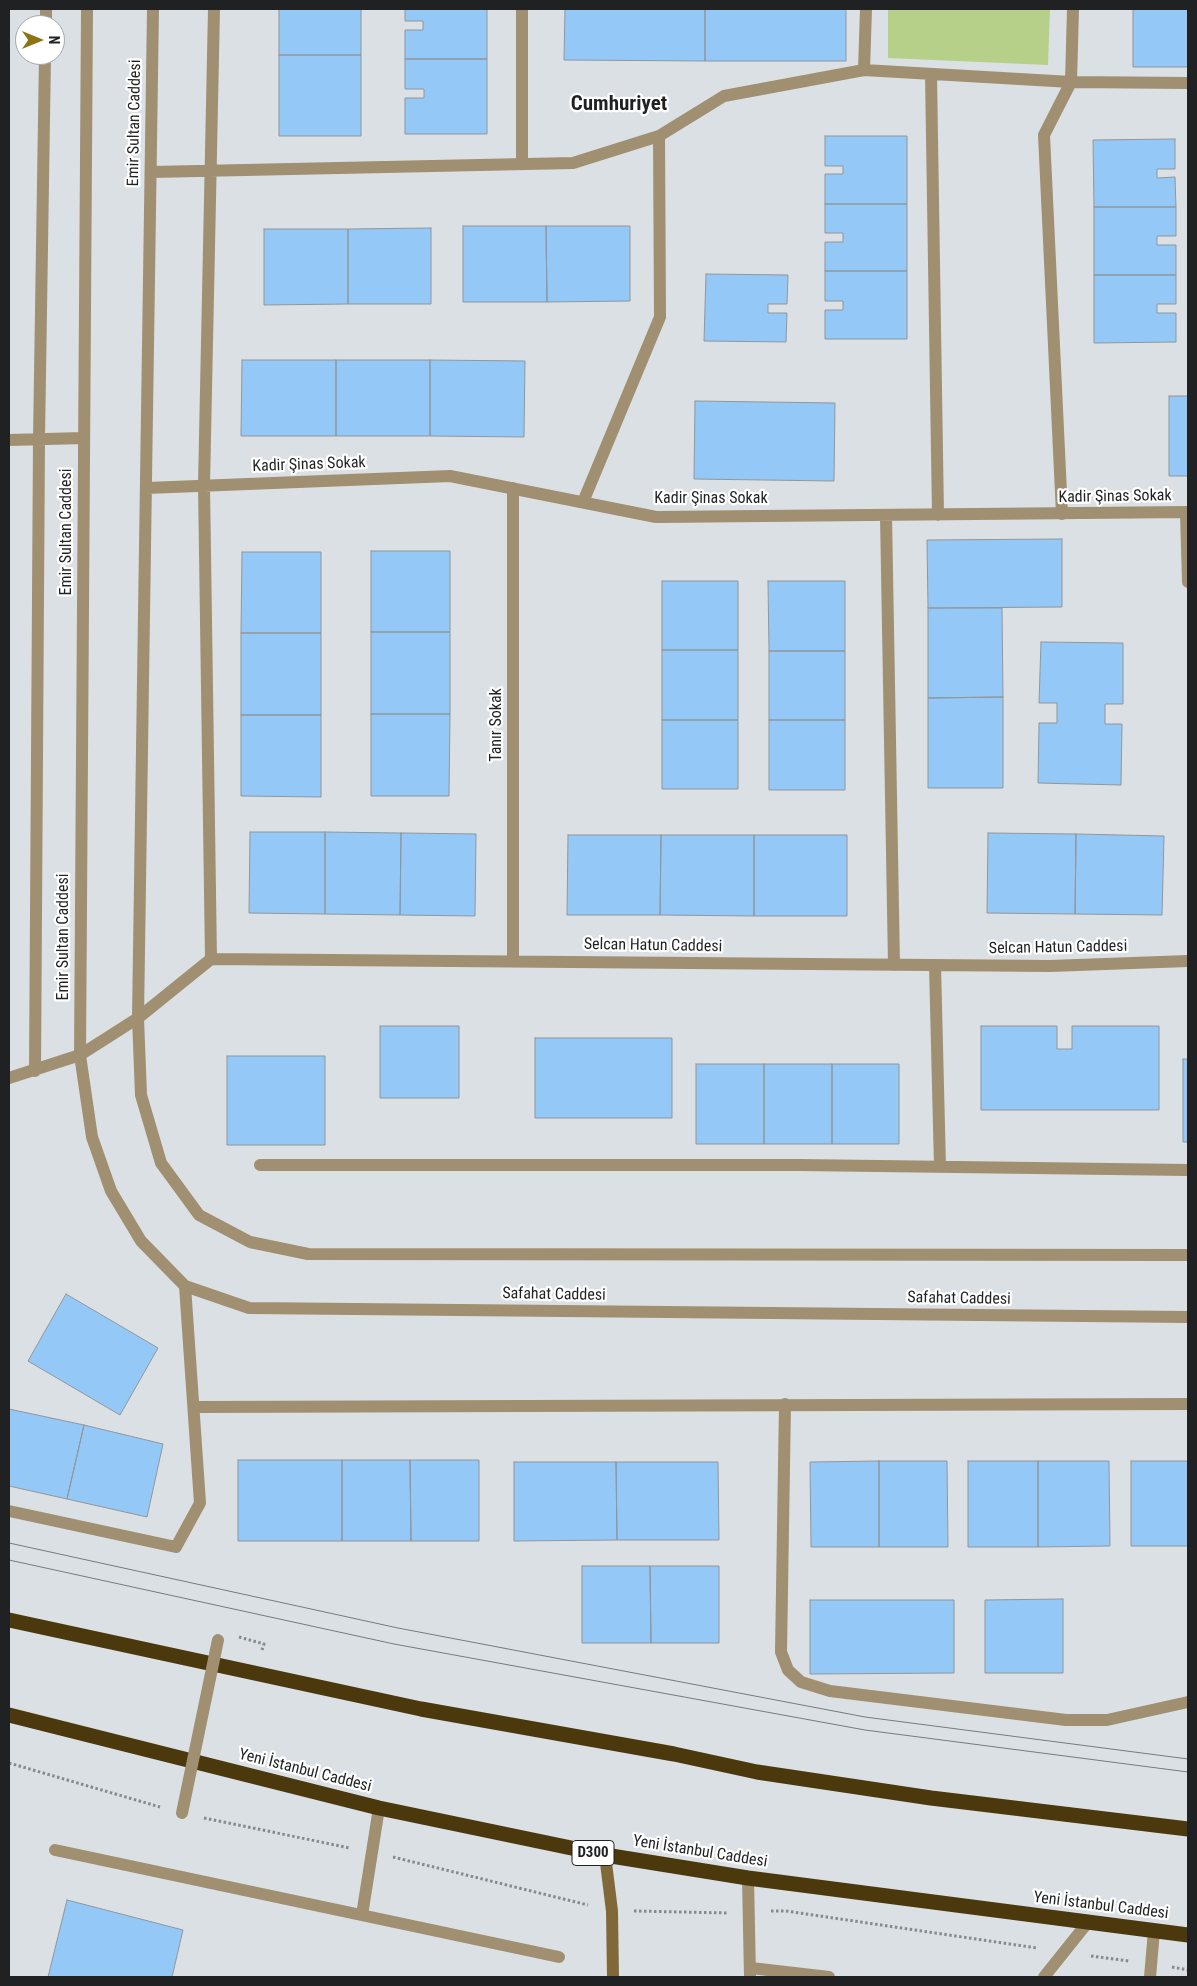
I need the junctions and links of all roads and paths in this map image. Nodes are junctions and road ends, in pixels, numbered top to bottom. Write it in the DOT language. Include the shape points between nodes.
graph roads {
  1 [pos="86,9"];
  2 [pos="153,9"];
  3 [pos="214,9"];
  4 [pos="522,9"];
  5 [pos="866,9"];
  6 [pos="1073,9"];
  7 [pos="45,65"];
  8 [pos="864,70"];
  9 [pos="931,74"];
  10 [pos="1071,82"];
  11 [pos="1188,83"];
  12 [pos="659,136"];
  13 [pos="522,164"];
  14 [pos="211,170"];
  15 [pos="151,172"];
  16 [pos="84,438"];
  17 [pos="39,439"];
  18 [pos="9,440"];
  19 [pos="204,485"];
  20 [pos="147,488"];
  21 [pos="513,488"];
  22 [pos="582,502"];
  23 [pos="1187,512"];
  24 [pos="1062,514"];
  25 [pos="886,515"];
  26 [pos="938,515"];
  27 [pos="1188,582"];
  28 [pos="211,959"];
  29 [pos="1188,961"];
  30 [pos="513,962"];
  31 [pos="894,965"];
  32 [pos="935,965"];
  33 [pos="138,1018"];
  34 [pos="80,1055"];
  35 [pos="34,1071"];
  36 [pos="9,1078"];
  37 [pos="260,1165"];
  38 [pos="940,1167"];
  39 [pos="1188,1170"];
  40 [pos="1188,1254"];
  41 [pos="185,1286"];
  42 [pos="1188,1317"];
  43 [pos="785,1404"];
  44 [pos="1188,1404"];
  45 [pos="194,1407"];
  46 [pos="9,1511"];
  47 [pos="9,1620"];
  48 [pos="218,1640"];
  49 [pos="1188,1702"];
  50 [pos="9,1715"];
  51 [pos="379,1808"];
  52 [pos="182,1813"];
  53 [pos="1188,1829"];
  54 [pos="55,1850"];
  55 [pos="605,1855"];
  56 [pos="748,1878"];
  57 [pos="362,1915"];
  58 [pos="1088,1922"];
  59 [pos="1154,1931"];
  60 [pos="1188,1936"];
  61 [pos="559,1957"];
  62 [pos="751,1973"];
  63 [pos="613,1977"];
  64 [pos="829,1977"];
  65 [pos="1044,1977"];
  66 [pos="1150,1977"];
  1 -- 16 [label="street, Emir Sultan Caddesi"];
  2 -- 15 [label="street, Emir Sultan Caddesi"];
  3 -- 14 [label="street"];
  4 -- 13 [label="street"];
  5 -- 8 [label="street"];
  6 -- 10 [label="street"];
  7 -- 17 [label="street"];
  8 -- 9 [label="street"];
  8 -- 12 [label="street" via="724,96"];
  9 -- 10 [label="street"];
  9 -- 26 [label="street"];
  10 -- 11 [label="street"];
  10 -- 24 [label="street" via="1044,135"];
  12 -- 13 [label="street" via="573,163"];
  12 -- 22 [label="street" via="660,317"];
  13 -- 14 [label="street"];
  14 -- 15 [label="street"];
  14 -- 19 [label="street"];
  15 -- 20 [label="street, Emir Sultan Caddesi"];
  16 -- 17 [label="street"];
  16 -- 34 [label="street, Emir Sultan Caddesi"];
  17 -- 18 [label="street"];
  17 -- 35 [label="street"];
  19 -- 20 [label="street, Kadir Şinas Sokak"];
  19 -- 21 [label="street, Kadir Şinas Sokak" via="450,476"];
  19 -- 28 [label="street"];
  20 -- 33 [label="street, Emir Sultan Caddesi"];
  21 -- 22 [label="street, Kadir Şinas Sokak"];
  21 -- 30 [label="street, Tanır Sokak"];
  22 -- 25 [label="street, Kadir Şinas Sokak" via="656,517"];
  23 -- 24 [label="street, Kadir Şinas Sokak"];
  23 -- 27 [label="street"];
  24 -- 26 [label="street, Kadir Şinas Sokak"];
  25 -- 26 [label="street, Kadir Şinas Sokak"];
  25 -- 31 [label="street"];
  28 -- 30 [label="street, Selcan Hatun Caddesi"];
  28 -- 33 [label="street"];
  29 -- 32 [label="street, Selcan Hatun Caddesi" via="1050,966"];
  30 -- 31 [label="street, Selcan Hatun Caddesi"];
  31 -- 32 [label="street, Selcan Hatun Caddesi"];
  32 -- 38 [label="street"];
  33 -- 34 [label="street"];
  33 -- 40 [label="street" via="141,1095 161,1163 199,1215 250,1242 308,1254"];
  34 -- 35 [label="street"];
  34 -- 41 [label="street, Safahat Caddesi" via="92,1136 111,1191 141,1241"];
  35 -- 36 [label="street"];
  37 -- 38 [label="street"];
  38 -- 39 [label="street"];
  41 -- 42 [label="street, Safahat Caddesi" via="249,1308"];
  41 -- 45 [label="street"];
  43 -- 44 [label="street"];
  43 -- 45 [label="street"];
  43 -- 49 [label="street" via="781,1652 788,1670 801,1682 830,1691 1066,1720 1107,1720"];
  45 -- 46 [label="street" via="200,1503 176,1547"];
  47 -- 53 [label="highway" via="411,1707 757,1772 931,1798"];
  48 -- 52 [label="street, bridge"];
  50 -- 51 [label="highway, Yeni İstanbul Caddesi / D300"];
  51 -- 55 [label="highway, Yeni İstanbul Caddesi / D300"];
  51 -- 57 [label="street"];
  54 -- 57 [label="street"];
  55 -- 56 [label="highway, Yeni İstanbul Caddesi / D300"];
  55 -- 63 [label="street" via="612,1910"];
  56 -- 58 [label="highway, Yeni İstanbul Caddesi / D300"];
  56 -- 62 [label="street"];
  57 -- 61 [label="street"];
  58 -- 59 [label="highway, Yeni İstanbul Caddesi / D300"];
  58 -- 65 [label="street"];
  59 -- 60 [label="highway, Yeni İstanbul Caddesi / D300"];
  59 -- 66 [label="street"];
  62 -- 64 [label="street"];
}
